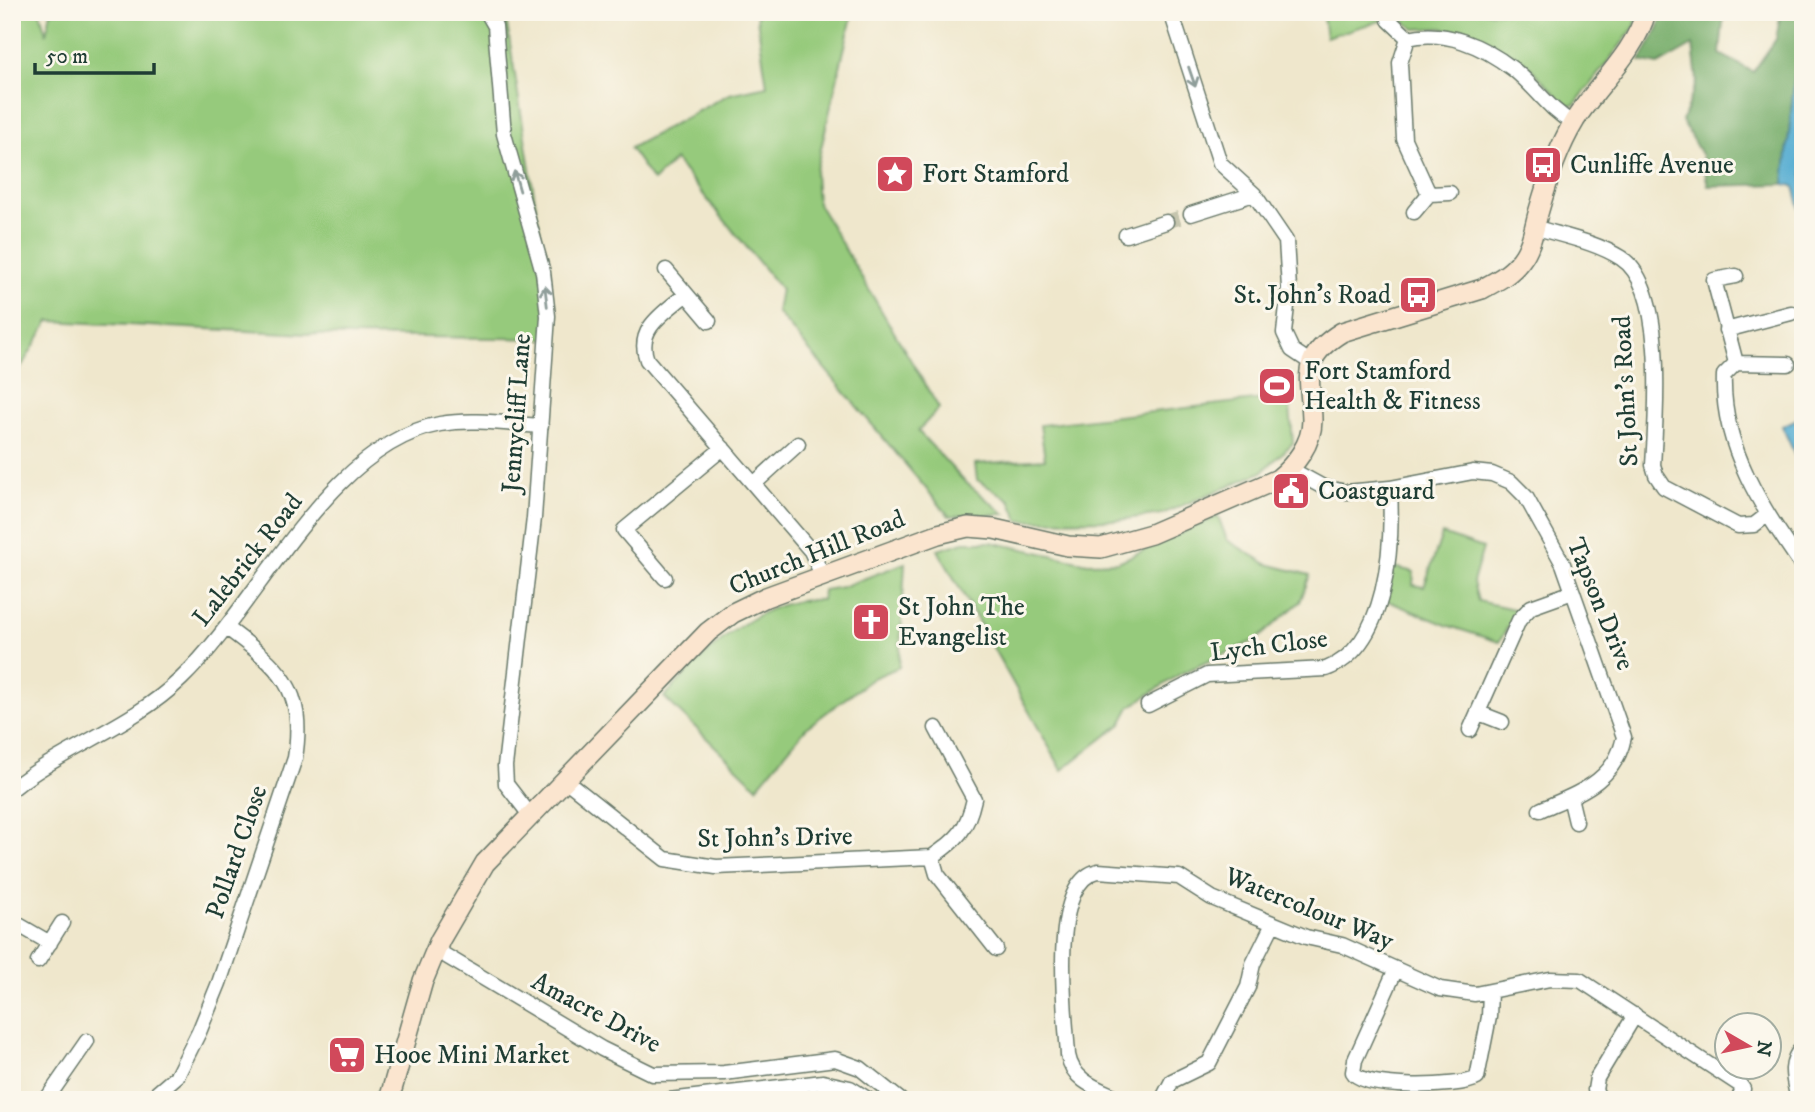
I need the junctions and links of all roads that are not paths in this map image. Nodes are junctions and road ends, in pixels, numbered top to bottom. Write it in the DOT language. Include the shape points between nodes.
graph roads {
  1 [pos="487,12"];
  2 [pos="1171,12"];
  3 [pos="1646,12"];
  4 [pos="1389,20"];
  5 [pos="1409,38"];
  6 [pos="1573,123"];
  7 [pos="1450,193"];
  8 [pos="1254,194"];
  9 [pos="1429,194"];
  10 [pos="1414,212"];
  11 [pos="1191,214"];
  12 [pos="1166,222"];
  13 [pos="1534,227"];
  14 [pos="1126,235"];
  15 [pos="666,270"];
  16 [pos="1735,276"];
  17 [pos="685,295"];
  18 [pos="1791,313"];
  19 [pos="709,321"];
  20 [pos="1726,330"];
  21 [pos="1310,362"];
  22 [pos="1736,363"];
  23 [pos="1788,364"];
  24 [pos="541,426"];
  25 [pos="798,444"];
  26 [pos="723,448"];
  27 [pos="1290,469"];
  28 [pos="755,483"];
  29 [pos="1390,488"];
  30 [pos="1767,514"];
  31 [pos="1803,567"];
  32 [pos="822,577"];
  33 [pos="665,578"];
  34 [pos="1573,592"];
  35 [pos="227,628"];
  36 [pos="1148,705"];
  37 [pos="1479,713"];
  38 [pos="1502,722"];
  39 [pos="936,728"];
  40 [pos="1470,730"];
  41 [pos="564,779"];
  42 [pos="12,789"];
  43 [pos="1570,797"];
  44 [pos="1540,810"];
  45 [pos="530,815"];
  46 [pos="1576,822"];
  47 [pos="932,857"];
  48 [pos="12,921"];
  49 [pos="62,923"];
  50 [pos="1273,924"];
  51 [pos="50,943"];
  52 [pos="996,949"];
  53 [pos="436,950"];
  54 [pos="38,961"];
  55 [pos="1396,970"];
  56 [pos="1490,991"];
  57 [pos="1635,1015"];
  58 [pos="87,1041"];
  59 [pos="1803,1047"];
  60 [pos="1741,1094"];
  61 [pos="46,1100"];
  62 [pos="149,1100"];
  63 [pos="389,1100"];
  64 [pos="669,1100"];
  65 [pos="869,1100"];
  66 [pos="900,1100"];
  67 [pos="1123,1100"];
  68 [pos="1161,1100"];
  69 [pos="1601,1100"];
  70 [pos="1798,1100"];
  24 -- 1 [label="street, Jennycliff Lane, one-way" via="548,316 543,272 504,134 495,26"];
  2 -- 8 [label="street, one-way" via="1220,163"];
  3 -- 6 [label="street" via="1632,46"];
  4 -- 5 [label="street"];
  5 -- 6 [label="street" via="1453,36 1513,69"];
  5 -- 9 [label="street" via="1400,63 1404,139"];
  6 -- 13 [label="street" via="1551,170"];
  7 -- 9 [label="street"];
  8 -- 11 [label="street"];
  8 -- 21 [label="street" via="1286,241 1290,288 1284,333 1292,350"];
  9 -- 10 [label="street"];
  12 -- 14 [label="street"];
  13 -- 21 [label="street" via="1522,259 1502,279 1342,332 1326,342"];
  13 -- 30 [label="street, St John's Road" via="1623,258 1641,278 1651,316 1655,366 1653,465 1664,487 1738,526 1754,525"];
  15 -- 17 [label="street"];
  16 -- 20 [label="street" via="1714,280"];
  17 -- 19 [label="street"];
  17 -- 26 [label="street" via="652,324 643,350"];
  18 -- 20 [label="street"];
  20 -- 22 [label="street"];
  21 -- 27 [label="street" via="1312,421 1302,453"];
  22 -- 23 [label="street"];
  22 -- 30 [label="street" via="1724,375 1723,405 1741,466"];
  24 -- 35 [label="street, Lalebrick Road" via="441,424 381,447 352,469 268,570"];
  24 -- 45 [label="street, Jennycliff Lane" via="505,766 506,785"];
  25 -- 28 [label="street"];
  26 -- 28 [label="street"];
  26 -- 33 [label="street" via="624,530"];
  27 -- 29 [label="street, Tapson Drive" via="1346,492"];
  27 -- 32 [label="street, Church Hill Road" via="1254,491 1130,542 1101,548 1068,546 995,528 968,527"];
  28 -- 32 [label="street" via="811,551"];
  29 -- 34 [label="street, Tapson Drive" via="1473,472 1511,482 1526,497"];
  29 -- 36 [label="street, Lych Close" via="1392,531 1385,578 1371,623 1356,649 1341,663 1326,669 1208,676"];
  30 -- 31 [label="street"];
  32 -- 41 [label="street, Church Hill Road" via="733,612"];
  34 -- 37 [label="street" via="1531,607 1519,620"];
  34 -- 43 [label="street, Tapson Drive" via="1624,737 1615,766"];
  35 -- 42 [label="street, Lalebrick Road" via="181,679 145,709"];
  35 -- 62 [label="street, Pollard Close" via="272,662 287,680 299,731 295,758 199,1032 177,1076"];
  37 -- 38 [label="street"];
  37 -- 40 [label="street"];
  39 -- 47 [label="street" via="974,799 969,822 954,842"];
  41 -- 45 [label="street, Church Hill Road"];
  41 -- 47 [label="street, St John's Drive" via="665,859 689,865"];
  43 -- 44 [label="street, Tapson Drive"];
  43 -- 46 [label="street"];
  45 -- 53 [label="street, Church Hill Road" via="485,863"];
  47 -- 52 [label="street" via="937,874"];
  48 -- 51 [label="street"];
  49 -- 51 [label="street"];
  50 -- 55 [label="street, Watercolour Way" via="1342,945"];
  50 -- 67 [label="street, Watercolour Way" via="1212,898 1179,877 1087,873 1079,883 1063,932 1071,1070 1079,1079"];
  50 -- 68 [label="street" via="1253,964 1243,999 1209,1063 1172,1081"];
  51 -- 54 [label="street"];
  53 -- 63 [label="street, Church Hill Road"];
  53 -- 66 [label="street, Amacre Drive" via="602,1049 653,1074 724,1073 835,1059 860,1068"];
  55 -- 56 [label="street, Watercolour Way" via="1440,989 1475,994"];
  55 -- 56 [label="street" via="1355,1060 1353,1072 1360,1080 1426,1084 1477,1078"];
  56 -- 57 [label="street, Watercolour Way" via="1549,979 1580,980"];
  57 -- 60 [label="street, Watercolour Way"];
  57 -- 69 [label="street" via="1597,1077 1595,1090"];
  58 -- 61 [label="street"];
  59 -- 70 [label="street" via="1796,1054 1792,1072"];
  64 -- 65 [label="street" via="823,1082 850,1088"];
}
